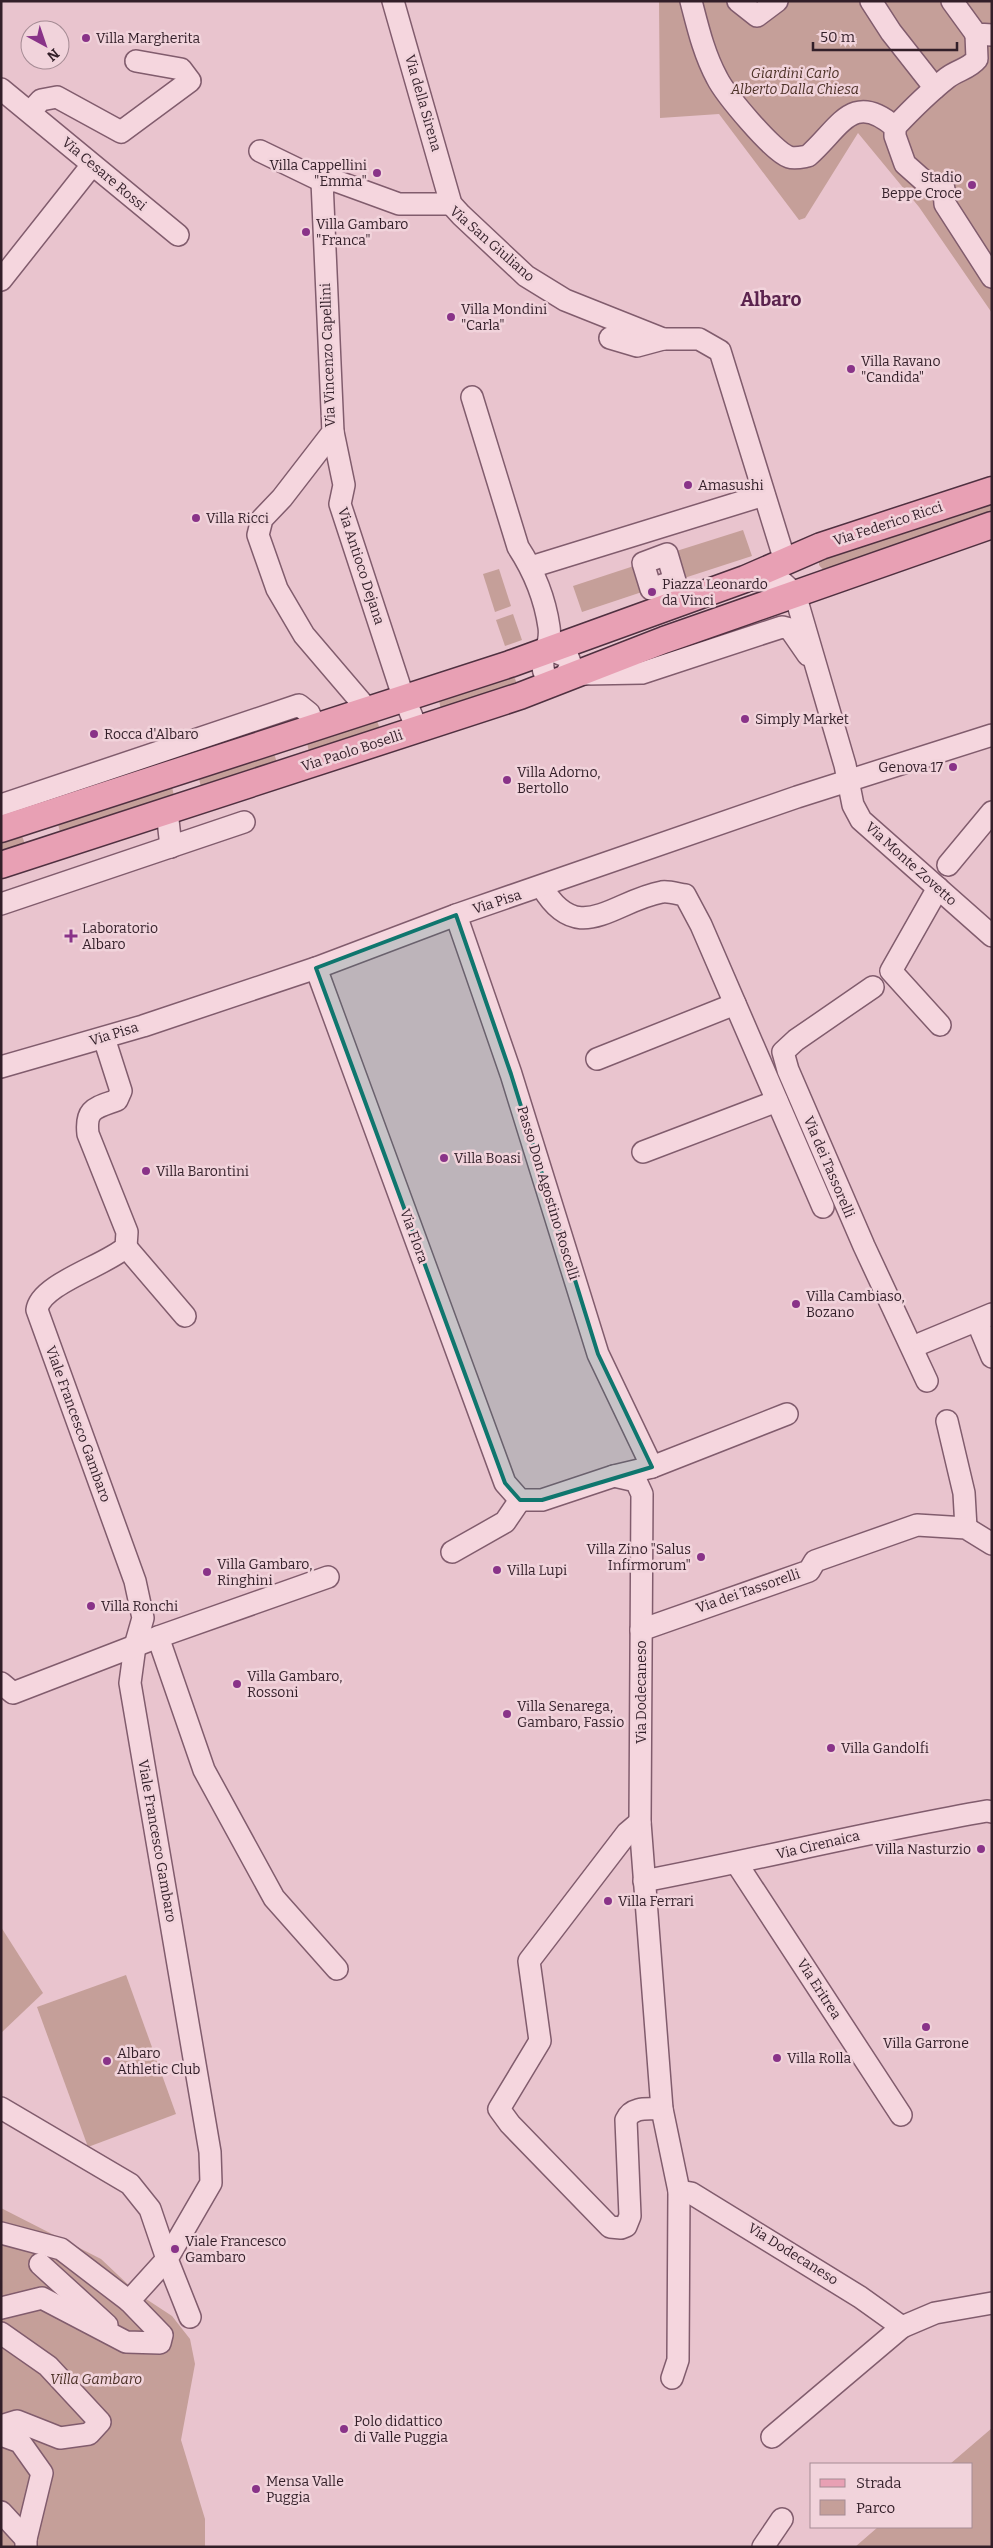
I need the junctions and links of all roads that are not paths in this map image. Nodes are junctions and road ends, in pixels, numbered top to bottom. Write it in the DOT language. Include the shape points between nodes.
graph roads {
  1 [pos="393,1"];
  2 [pos="691,1"];
  3 [pos="738,1"];
  4 [pos="777,1"];
  5 [pos="871,1"];
  6 [pos="952,1"];
  7 [pos="984,35"];
  8 [pos="136,60"];
  9 [pos="984,62"];
  10 [pos="1,88"];
  11 [pos="935,88"];
  12 [pos="30,112"];
  13 [pos="895,127"];
  14 [pos="260,151"];
  15 [pos="92,165"];
  16 [pos="322,181"];
  17 [pos="451,204"];
  18 [pos="178,235"];
  19 [pos="992,277"];
  20 [pos="1,280"];
  21 [pos="610,338"];
  22 [pos="662,339"];
  23 [pos="472,397"];
  24 [pos="332,422"];
  25 [pos="992,490"];
  26 [pos="764,495"];
  27 [pos="992,525"];
  28 [pos="785,561"];
  29 [pos="531,567"];
  30 [pos="746,579"];
  31 [pos="795,594"];
  32 [pos="800,633"];
  33 [pos="548,649"];
  34 [pos="557,682"];
  35 [pos="405,699"];
  36 [pos="368,710"];
  37 [pos="315,727"];
  38 [pos="417,729"];
  39 [pos="992,735"];
  40 [pos="849,780"];
  41 [pos="1,805"];
  42 [pos="167,811"];
  43 [pos="992,812"];
  44 [pos="244,822"];
  45 [pos="1,829"];
  46 [pos="171,847"];
  47 [pos="1,865"];
  48 [pos="948,865"];
  49 [pos="542,887"];
  50 [pos="938,888"];
  51 [pos="1,904"];
  52 [pos="456,915"];
  53 [pos="992,936"];
  54 [pos="316,968"];
  55 [pos="873,987"];
  56 [pos="735,1004"];
  57 [pos="940,1025"];
  58 [pos="104,1038"];
  59 [pos="597,1059"];
  60 [pos="1,1067"];
  61 [pos="777,1101"];
  62 [pos="643,1152"];
  63 [pos="823,1207"];
  64 [pos="126,1248"];
  65 [pos="185,1316"];
  66 [pos="984,1318"];
  67 [pos="922,1343"];
  68 [pos="992,1357"];
  69 [pos="927,1381"];
  70 [pos="787,1414"];
  71 [pos="947,1421"];
  72 [pos="652,1467"];
  73 [pos="614,1476"];
  74 [pos="520,1500"];
  75 [pos="966,1528"];
  76 [pos="992,1544"];
  77 [pos="452,1552"];
  78 [pos="328,1577"];
  79 [pos="641,1630"];
  80 [pos="158,1637"];
  81 [pos="135,1646"];
  82 [pos="1,1683"];
  83 [pos="992,1812"];
  84 [pos="640,1822"];
  85 [pos="737,1864"];
  86 [pos="644,1881"];
  87 [pos="337,1969"];
  88 [pos="1,2108"];
  89 [pos="662,2109"];
  90 [pos="901,2115"];
  91 [pos="679,2191"];
  92 [pos="2,2234"];
  93 [pos="166,2259"];
  94 [pos="40,2264"];
  95 [pos="129,2301"];
  96 [pos="992,2303"];
  97 [pos="1,2308"];
  98 [pos="190,2316"];
  99 [pos="902,2328"];
  100 [pos="1,2333"];
  101 [pos="126,2342"];
  102 [pos="672,2378"];
  103 [pos="1,2426"];
  104 [pos="1,2435"];
  105 [pos="772,2437"];
  106 [pos="1,2512"];
  107 [pos="782,2519"];
  108 [pos="26,2543"];
  109 [pos="763,2547"];
  1 -- 17 [label="street, Via della Sirena"];
  2 -- 13 [label="street" via="704,49 717,80 742,113 777,150 788,157 808,156 852,112 870,111 881,115"];
  3 -- 4 [label="street" via="757,16"];
  5 -- 11 [label="street"];
  6 -- 7 [label="street"];
  7 -- 9 [label="street"];
  8 -- 12 [label="street" via="181,69 190,81 121,132 57,97 41,100"];
  9 -- 11 [label="street" via="949,76"];
  10 -- 12 [label="street, Via Cesare Rossi"];
  11 -- 13 [label="street"];
  12 -- 15 [label="street, Via Cesare Rossi"];
  13 -- 19 [label="street" via="905,164 923,180 944,189 945,204"];
  14 -- 16 [label="street, Via San Giuliano"];
  15 -- 18 [label="street, Via Cesare Rossi"];
  15 -- 20 [label="street"];
  16 -- 17 [label="street, Via San Giuliano" via="336,181 399,204"];
  16 -- 24 [label="street, Via Vincenzo Capellini"];
  17 -- 22 [label="street, Via San Giuliano" via="526,276 565,300"];
  21 -- 22 [label="street, Via San Giuliano" via="637,346"];
  22 -- 26 [label="street, Via San Giuliano" via="699,339 720,351"];
  23 -- 29 [label="street" via="518,547"];
  24 -- 35 [label="street, Via Antioco Dejana" via="344,485 340,504"];
  24 -- 36 [label="street, Via Vincenzo Capellini" via="282,498 262,519 258,535 277,589 304,635"];
  25 -- 28 [label="main road, Via Federico Ricci" via="821,546"];
  26 -- 28 [label="street"];
  26 -- 29 [label="street"];
  27 -- 31 [label="main road"];
  28 -- 30 [label="main road"];
  29 -- 33 [label="street" via="549,625"];
  30 -- 31 [label="street" via="783,583"];
  30 -- 33 [label="main road"];
  31 -- 32 [label="street"];
  31 -- 34 [label="main road"];
  32 -- 34 [label="street" via="782,627 642,674"];
  32 -- 40 [label="street, Via Monte Zovetto" via="814,664"];
  33 -- 34 [label="street" via="568,657 571,665"];
  33 -- 35 [label="main road"];
  34 -- 38 [label="main road, Via Paolo Boselli"];
  35 -- 36 [label="main road"];
  35 -- 38 [label="street, Via Antioco Dejana"];
  36 -- 37 [label="main road"];
  37 -- 41 [label="street" via="309,713 299,705"];
  37 -- 45 [label="main road"];
  38 -- 42 [label="main road, Via Paolo Boselli"];
  39 -- 40 [label="street, Via Pisa"];
  40 -- 49 [label="street, Via Pisa"];
  40 -- 50 [label="street, Via Monte Zovetto" via="853,805 861,820"];
  42 -- 46 [label="street"];
  42 -- 47 [label="main road, Via Paolo Boselli"];
  43 -- 48 [label="street"];
  44 -- 46 [label="street"];
  46 -- 51 [label="street"];
  49 -- 52 [label="street, Via Pisa"];
  49 -- 56 [label="street" via="549,899 567,916 589,918 663,892 685,895"];
  50 -- 53 [label="street, Via Monte Zovetto"];
  50 -- 57 [label="street" via="891,971"];
  52 -- 54 [label="street, Via Pisa"];
  52 -- 72 [label="street, Passo Don Agostino Roscelli" via="511,1074 598,1354"];
  54 -- 58 [label="street, Via Pisa"];
  54 -- 74 [label="street, Via Flora" via="505,1483"];
  55 -- 69 [label="street, Via dei Tassorelli" via="783,1052 860,1237"];
  56 -- 59 [label="street"];
  56 -- 61 [label="street"];
  58 -- 60 [label="street, Via Pisa"];
  58 -- 64 [label="street" via="121,1091 117,1100 92,1110 86,1120 88,1134 127,1232"];
  61 -- 62 [label="street"];
  61 -- 63 [label="street"];
  64 -- 65 [label="street"];
  64 -- 81 [label="street, Viale Francesco Gambaro" via="46,1295 37,1310 135,1581 143,1618"];
  66 -- 67 [label="street"];
  66 -- 68 [label="street"];
  70 -- 72 [label="street"];
  71 -- 75 [label="street" via="964,1493"];
  72 -- 73 [label="street"];
  73 -- 74 [label="street" via="542,1500"];
  73 -- 79 [label="street, Via Dodecaneso" via="636,1482 642,1494"];
  74 -- 77 [label="street" via="505,1522"];
  75 -- 76 [label="street, Via dei Tassorelli"];
  75 -- 79 [label="street, Via dei Tassorelli" via="917,1525 814,1561 809,1571"];
  78 -- 80 [label="street"];
  79 -- 84 [label="street, Via Dodecaneso"];
  80 -- 81 [label="street"];
  80 -- 87 [label="street" via="209,1779 274,1898"];
  81 -- 82 [label="street" via="13,1693"];
  81 -- 93 [label="street, Viale Francesco Gambaro" via="130,1683 210,2152 211,2183"];
  83 -- 85 [label="street, Via Cirenaica" via="987,1810 929,1821"];
  84 -- 86 [label="street, Via Dodecaneso"];
  84 -- 89 [label="street" via="627,1833 529,1961 540,2041 499,2109 610,2227 621,2228 629,2222 626,2120 636,2110"];
  85 -- 86 [label="street, Via Cirenaica"];
  85 -- 90 [label="street, Via Eritrea"];
  86 -- 89 [label="street, Via Dodecaneso"];
  88 -- 93 [label="street" via="130,2184 150,2209"];
  89 -- 91 [label="street, Via Dodecaneso"];
  91 -- 99 [label="street, Via Dodecaneso" via="691,2193 759,2233 860,2297"];
  91 -- 102 [label="street, Via Dodecaneso" via="678,2360"];
  92 -- 95 [label="street" via="60,2249"];
  93 -- 95 [label="street, Viale Francesco Gambaro"];
  93 -- 98 [label="street"];
  94 -- 101 [label="street"];
  95 -- 101 [label="street" via="162,2335 160,2343"];
  96 -- 99 [label="street" via="935,2313"];
  97 -- 101 [label="street" via="42,2298"];
  99 -- 105 [label="street"];
  100 -- 103 [label="street" via="48,2366 100,2422 89,2434 60,2438 17,2421"];
  104 -- 108 [label="street" via="20,2442 42,2473"];
  106 -- 108 [label="street"];
  107 -- 109 [label="street"];
}
